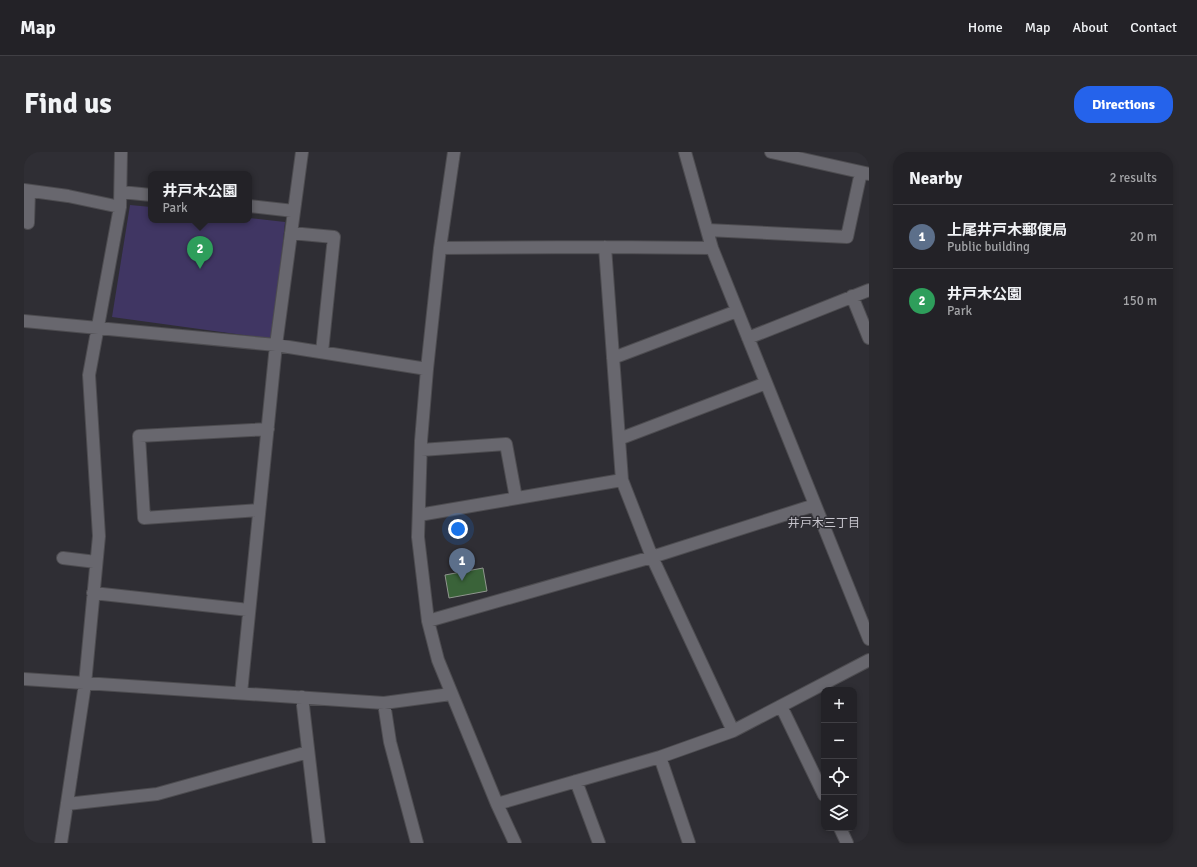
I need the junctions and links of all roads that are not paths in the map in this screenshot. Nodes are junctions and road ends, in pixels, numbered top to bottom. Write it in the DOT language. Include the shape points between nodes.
graph roads {
  1 [pos="121,152"];
  2 [pos="302,152"];
  3 [pos="454,152"];
  4 [pos="685,152"];
  5 [pos="771,152"];
  6 [pos="798,155"];
  7 [pos="865,173"];
  8 [pos="27,190"];
  9 [pos="121,192"];
  10 [pos="148,195"];
  11 [pos="252,206"];
  12 [pos="120,207"];
  13 [pos="294,211"];
  14 [pos="28,223"];
  15 [pos="707,230"];
  16 [pos="291,233"];
  17 [pos="605,247"];
  18 [pos="440,248"];
  19 [pos="712,248"];
  20 [pos="869,290"];
  21 [pos="852,296"];
  22 [pos="737,311"];
  23 [pos="24,321"];
  24 [pos="97,328"];
  25 [pos="748,338"];
  26 [pos="869,338"];
  27 [pos="276,345"];
  28 [pos="322,352"];
  29 [pos="613,358"];
  30 [pos="427,369"];
  31 [pos="766,383"];
  32 [pos="268,429"];
  33 [pos="619,439"];
  34 [pos="421,450"];
  35 [pos="622,480"];
  36 [pos="516,498"];
  37 [pos="815,505"];
  38 [pos="259,510"];
  39 [pos="419,515"];
  40 [pos="652,557"];
  41 [pos="63,558"];
  42 [pos="96,562"];
  43 [pos="93,593"];
  44 [pos="249,610"];
  45 [pos="428,620"];
  46 [pos="869,639"];
  47 [pos="869,660"];
  48 [pos="24,679"];
  49 [pos="85,684"];
  50 [pos="241,693"];
  51 [pos="451,694"];
  52 [pos="302,697"];
  53 [pos="384,703"];
  54 [pos="781,706"];
  55 [pos="733,731"];
  56 [pos="308,752"];
  57 [pos="660,757"];
  58 [pos="576,781"];
  59 [pos="821,789"];
  60 [pos="67,804"];
  61 [pos="497,804"];
  62 [pos="842,831"];
  63 [pos="61,843"];
  64 [pos="319,843"];
  65 [pos="416,843"];
  66 [pos="515,843"];
  67 [pos="599,843"];
  68 [pos="688,843"];
  69 [pos="848,843"];
  1 -- 9 [label="street"];
  2 -- 13 [label="street"];
  3 -- 18 [label="street"];
  4 -- 15 [label="street"];
  5 -- 6 [label="street"];
  6 -- 7 [label="street"];
  7 -- 15 [label="street" via="847,237"];
  8 -- 12 [label="street"];
  8 -- 14 [label="street"];
  9 -- 10 [label="street"];
  9 -- 12 [label="street"];
  11 -- 13 [label="street"];
  12 -- 24 [label="street"];
  13 -- 16 [label="street"];
  15 -- 19 [label="street"];
  16 -- 27 [label="street"];
  16 -- 28 [label="street" via="334,237"];
  17 -- 18 [label="street"];
  17 -- 19 [label="street"];
  17 -- 29 [label="street"];
  18 -- 30 [label="street"];
  19 -- 22 [label="street"];
  20 -- 21 [label="street"];
  21 -- 25 [label="street"];
  21 -- 26 [label="street"];
  22 -- 25 [label="street"];
  22 -- 29 [label="street"];
  23 -- 24 [label="street"];
  24 -- 27 [label="street"];
  24 -- 42 [label="street" via="89,375 99,536"];
  25 -- 31 [label="street"];
  27 -- 28 [label="street"];
  27 -- 32 [label="street"];
  28 -- 30 [label="street"];
  29 -- 33 [label="street"];
  30 -- 34 [label="street"];
  31 -- 33 [label="street"];
  31 -- 37 [label="street"];
  32 -- 38 [label="street"];
  32 -- 38 [label="street" via="139,436 144,518"];
  33 -- 35 [label="street"];
  34 -- 36 [label="street" via="506,444"];
  34 -- 39 [label="street"];
  35 -- 36 [label="street"];
  35 -- 40 [label="street"];
  36 -- 39 [label="street"];
  37 -- 40 [label="street"];
  37 -- 46 [label="street"];
  38 -- 44 [label="street"];
  39 -- 45 [label="street" via="418,537"];
  40 -- 45 [label="street"];
  40 -- 55 [label="street"];
  41 -- 42 [label="street"];
  42 -- 43 [label="street"];
  43 -- 44 [label="street"];
  43 -- 49 [label="street"];
  44 -- 50 [label="street"];
  45 -- 51 [label="street" via="438,660"];
  47 -- 54 [label="street"];
  48 -- 49 [label="street"];
  49 -- 50 [label="street"];
  49 -- 60 [label="street"];
  50 -- 52 [label="street"];
  51 -- 53 [label="street"];
  51 -- 61 [label="street"];
  52 -- 53 [label="street"];
  52 -- 56 [label="street"];
  53 -- 65 [label="street" via="390,742"];
  54 -- 55 [label="street"];
  54 -- 59 [label="street"];
  55 -- 57 [label="street"];
  56 -- 60 [label="street" via="157,794"];
  56 -- 64 [label="street"];
  57 -- 58 [label="street"];
  57 -- 68 [label="street"];
  58 -- 61 [label="street"];
  58 -- 67 [label="street"];
  60 -- 63 [label="street"];
  61 -- 66 [label="street"];
  62 -- 69 [label="street"];
}
